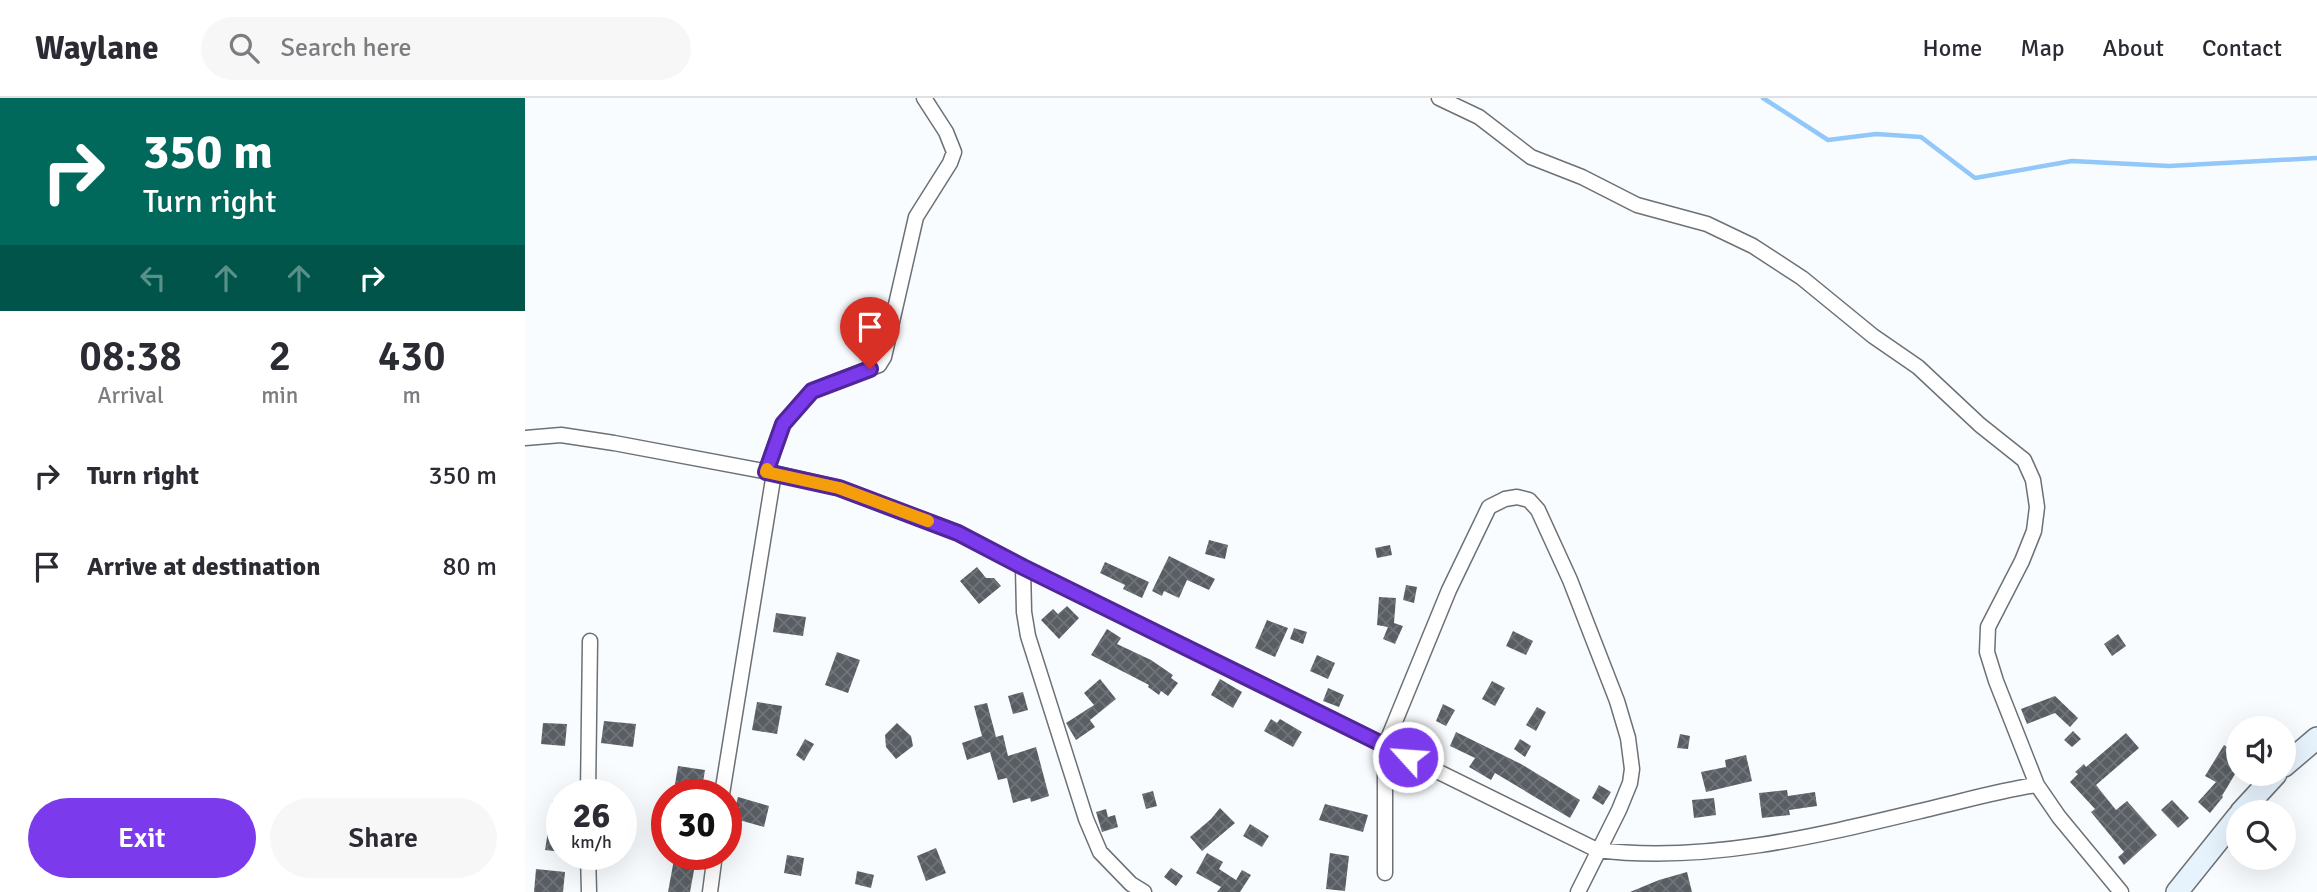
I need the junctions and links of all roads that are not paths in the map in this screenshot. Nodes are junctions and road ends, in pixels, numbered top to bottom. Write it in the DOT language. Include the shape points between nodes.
graph roads {
  1 [pos="924,98"];
  2 [pos="1439,98"];
  3 [pos="525,438"];
  4 [pos="770,472"];
  5 [pos="1023,567"];
  6 [pos="590,641"];
  7 [pos="2317,738"];
  8 [pos="1385,746"];
  9 [pos="2296,756"];
  10 [pos="588,779"];
  11 [pos="725,779"];
  12 [pos="2037,785"];
  13 [pos="2265,786"];
  14 [pos="2253,800"];
  15 [pos="2226,831"];
  16 [pos="1597,850"];
  17 [pos="588,870"];
  18 [pos="713,870"];
  19 [pos="1385,873"];
  20 [pos="589,892"];
  21 [pos="711,892"];
  22 [pos="1144,892"];
  23 [pos="1577,892"];
  24 [pos="2121,892"];
  25 [pos="2177,892"];
  1 -- 4 [label="street" via="954,152 916,217 884,357 879,365 812,391 783,424"];
  2 -- 12 [label="street" via="1479,117 1531,158 1637,205 1707,224 1753,246 1918,367 2024,460 2037,507 2034,531 1988,627 1987,652"];
  3 -- 4 [label="street" via="561,435"];
  4 -- 5 [label="street" via="839,488 904,512 958,533"];
  4 -- 11 [label="street"];
  5 -- 8 [label="street"];
  5 -- 22 [label="street" via="1028,636 1086,819 1100,852"];
  6 -- 10 [label="street"];
  7 -- 9 [label="main road"];
  8 -- 16 [label="street"];
  8 -- 16 [label="street" via="1449,590 1489,507 1505,499 1529,500 1570,579 1628,738 1630,783"];
  8 -- 19 [label="street"];
  12 -- 16 [label="street" via="1796,839 1670,853"];
  12 -- 24 [label="street"];
  13 -- 14 [label="main road"];
  15 -- 25 [label="main road"];
  16 -- 23 [label="street"];
  17 -- 20 [label="street"];
  18 -- 21 [label="street"];
}
